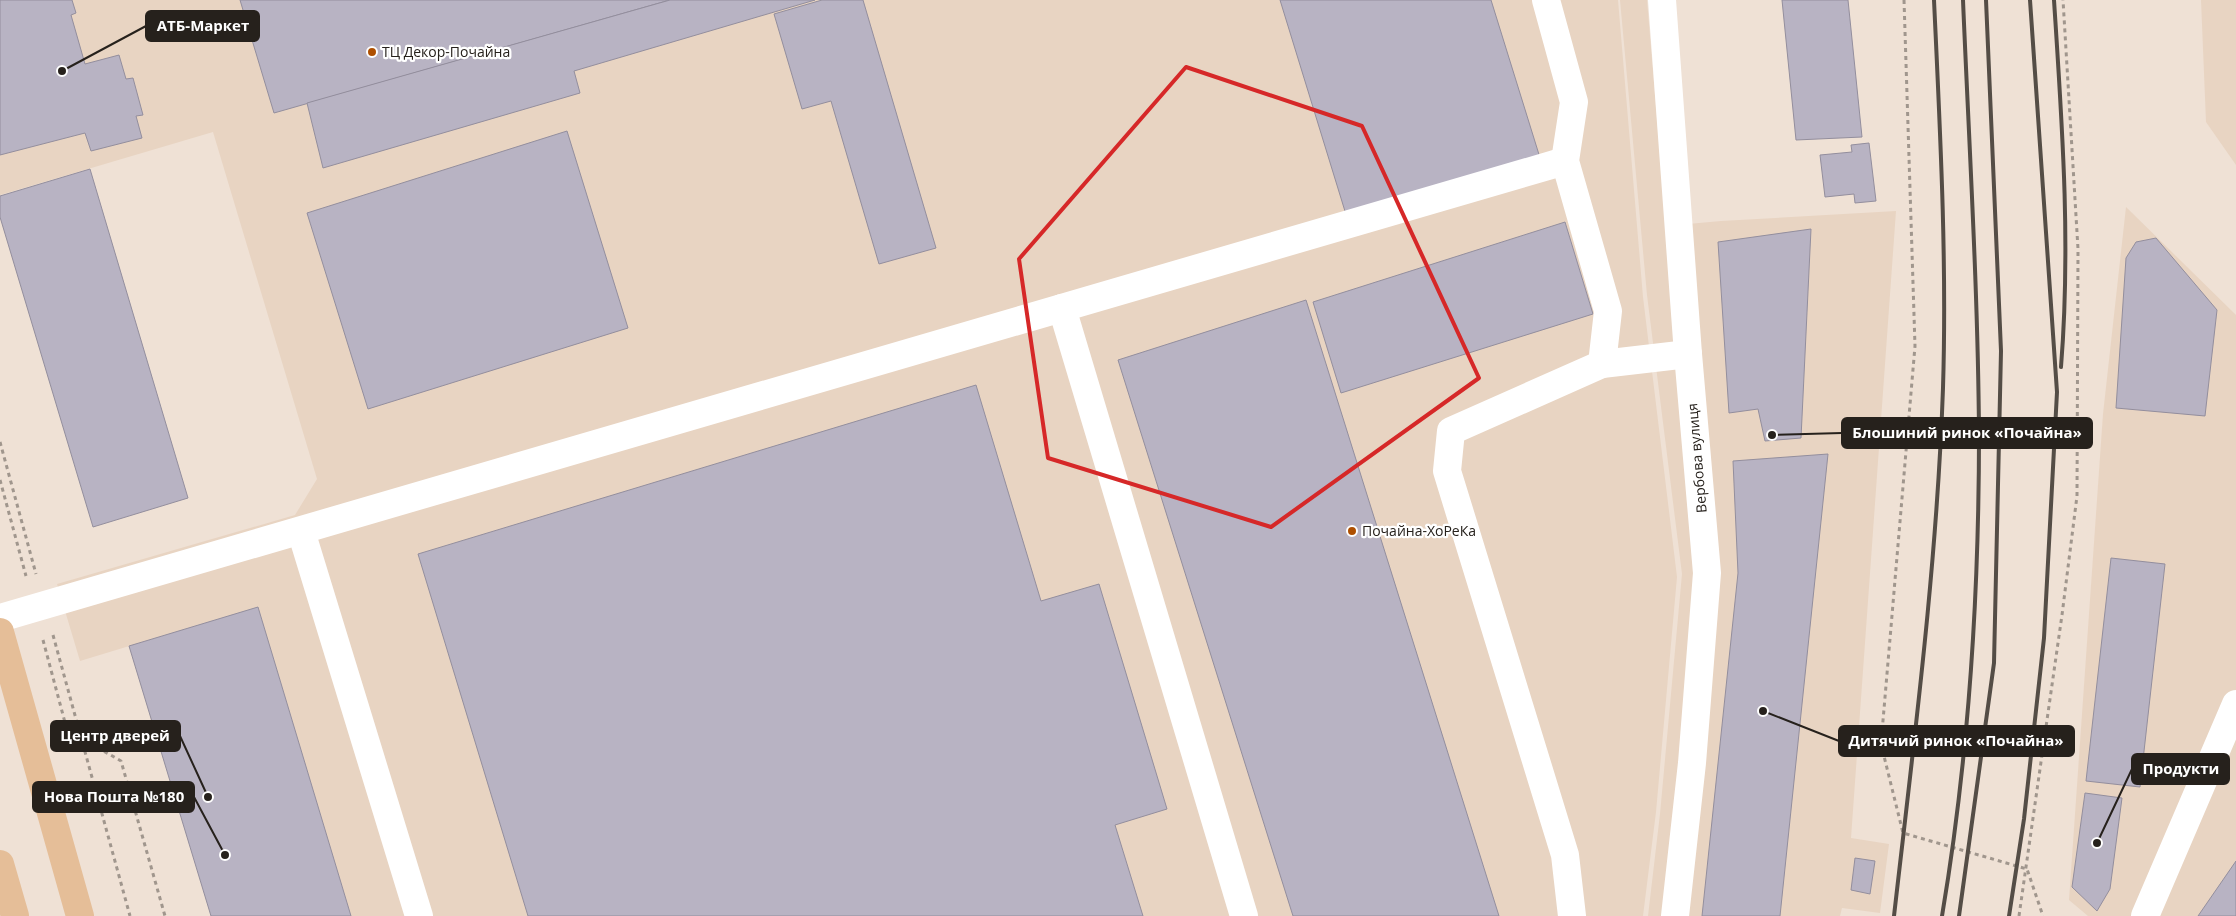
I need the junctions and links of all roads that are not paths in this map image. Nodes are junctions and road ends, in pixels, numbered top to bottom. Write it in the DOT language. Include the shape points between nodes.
graph roads {
  1 [pos="1546,0"];
  2 [pos="1662,0"];
  3 [pos="1564,161"];
  4 [pos="1062,308"];
  5 [pos="1688,354"];
  6 [pos="1602,364"];
  7 [pos="301,530"];
  8 [pos="0,618"];
  9 [pos="0,632"];
  10 [pos="2236,704"];
  11 [pos="0,864"];
  12 [pos="15,916"];
  13 [pos="80,916"];
  14 [pos="419,916"];
  15 [pos="1244,916"];
  16 [pos="1572,916"];
  17 [pos="1675,916"];
  18 [pos="2145,916"];
  1 -- 3 [label="street" via="1574,102"];
  2 -- 5 [label="street, Вербова вулиця"];
  3 -- 4 [label="street"];
  3 -- 6 [label="street" via="1608,311"];
  4 -- 7 [label="street"];
  4 -- 15 [label="street"];
  5 -- 6 [label="street"];
  5 -- 17 [label="street, Вербова вулиця" via="1707,573 1692,763"];
  6 -- 16 [label="street" via="1451,431 1447,472 1565,855"];
  7 -- 8 [label="street"];
  7 -- 14 [label="street"];
  9 -- 13 [label="main road"];
  10 -- 18 [label="street"];
  11 -- 12 [label="main road"];
}
